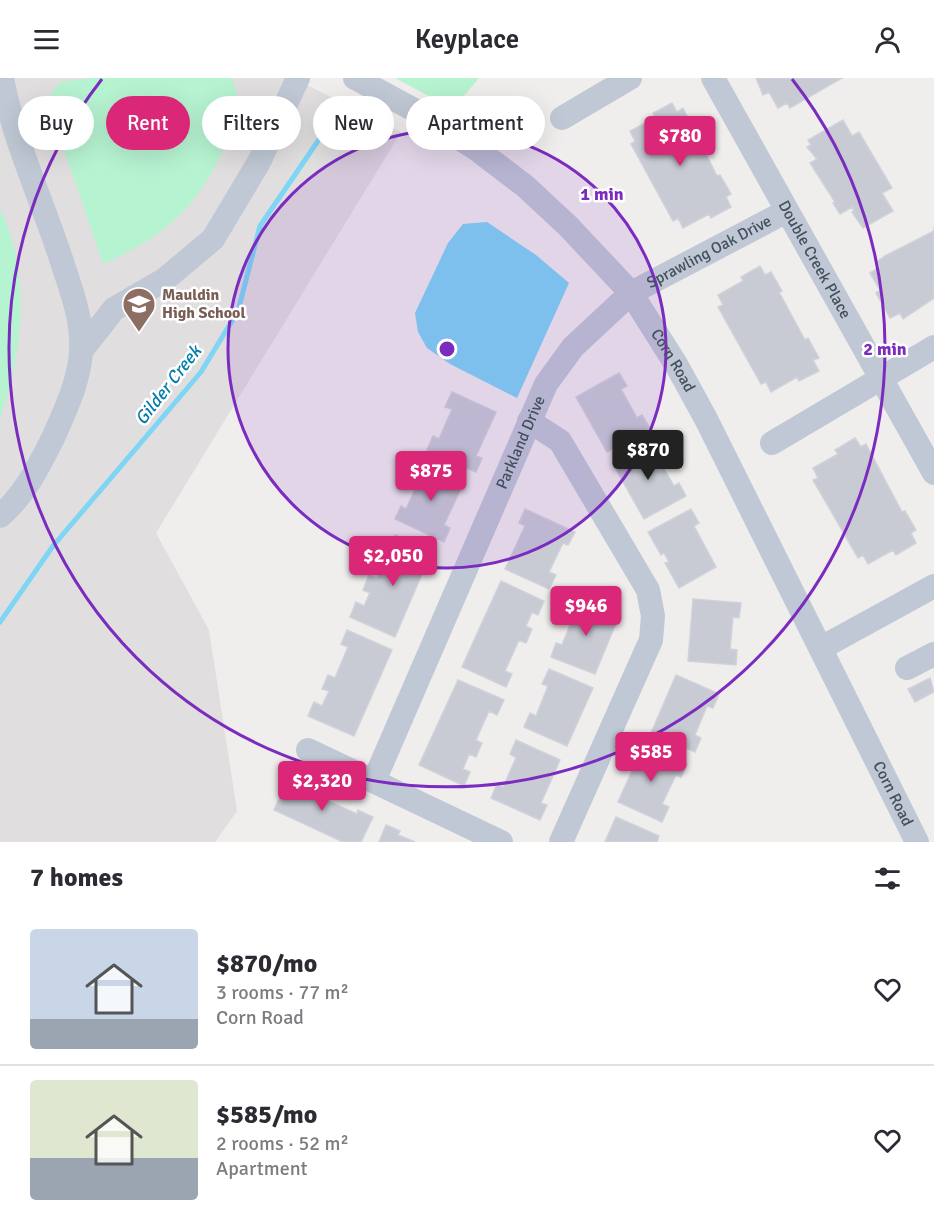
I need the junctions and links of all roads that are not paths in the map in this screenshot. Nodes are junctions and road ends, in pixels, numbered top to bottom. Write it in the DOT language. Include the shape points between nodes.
graph roads {
  1 [pos="2,78"];
  2 [pos="298,78"];
  3 [pos="355,78"];
  4 [pos="630,78"];
  5 [pos="713,78"];
  6 [pos="562,118"];
  7 [pos="787,211"];
  8 [pos="631,293"];
  9 [pos="934,347"];
  10 [pos="81,351"];
  11 [pos="881,378"];
  12 [pos="529,421"];
  13 [pos="772,443"];
  14 [pos="934,473"];
  15 [pos="0,516"];
  16 [pos="934,586"];
  17 [pos="821,648"];
  18 [pos="934,654"];
  19 [pos="907,668"];
  20 [pos="308,750"];
  21 [pos="374,781"];
  22 [pos="501,842"];
  23 [pos="561,842"];
  24 [pos="917,842"];
  1 -- 10 [label="street" via="9,114 49,219 79,316"];
  2 -- 10 [label="street" via="259,162 213,239 164,280 114,309"];
  3 -- 8 [label="street, Corn Road" via="475,148 525,186 568,225"];
  4 -- 6 [label="street"];
  5 -- 7 [label="street, Double Creek Place"];
  7 -- 8 [label="street, Sprawling Oak Drive"];
  7 -- 11 [label="street, Double Creek Place"];
  8 -- 12 [label="street, Parkland Drive" via="573,347 546,384"];
  8 -- 17 [label="street, Corn Road" via="682,375"];
  9 -- 11 [label="street"];
  10 -- 15 [label="street" via="78,376 42,461 15,504"];
  11 -- 13 [label="street"];
  11 -- 14 [label="street, Double Creek Place"];
  12 -- 21 [label="street, Parkland Drive"];
  12 -- 23 [label="street" via="560,441 648,590 653,616 651,640"];
  16 -- 17 [label="street"];
  17 -- 24 [label="street, Corn Road"];
  18 -- 19 [label="street"];
  20 -- 21 [label="street"];
  21 -- 22 [label="street"];
}
